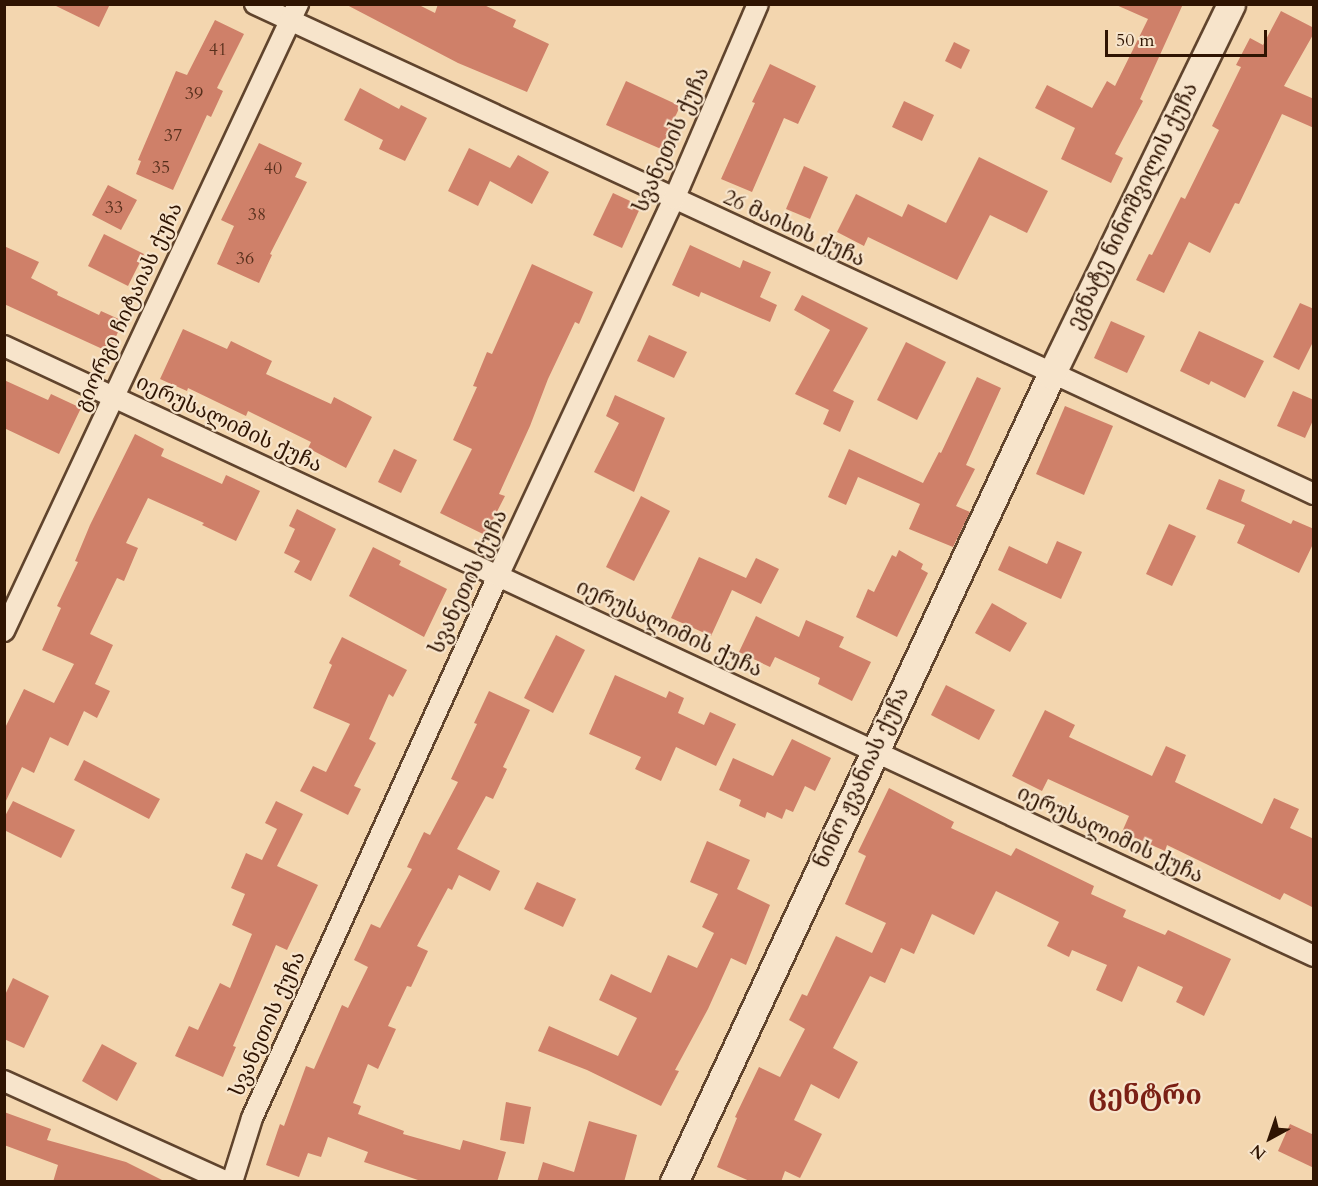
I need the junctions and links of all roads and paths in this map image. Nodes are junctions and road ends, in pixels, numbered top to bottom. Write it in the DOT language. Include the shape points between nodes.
graph roads {
  1 [pos="255,4"];
  2 [pos="758,4"];
  3 [pos="1231,4"];
  4 [pos="295,13"];
  5 [pos="674,200"];
  6 [pos="4,346"];
  7 [pos="1051,375"];
  8 [pos="113,397"];
  9 [pos="1314,494"];
  10 [pos="498,576"];
  11 [pos="4,631"];
  12 [pos="874,751"];
  13 [pos="1314,956"];
  14 [pos="4,1081"];
  15 [pos="230,1182"];
  16 [pos="674,1182"];
  1 -- 4 [label="street, 26 მაისის ქუჩა"];
  2 -- 5 [label="street, სვანეთის ქუჩა"];
  3 -- 7 [label="street, ეგნატე ნინოშვილის ქუჩა"];
  4 -- 5 [label="street, 26 მაისის ქუჩა"];
  4 -- 8 [label="street, გიორგი ჩიტაიას ქუჩა"];
  5 -- 7 [label="street, 26 მაისის ქუჩა"];
  5 -- 10 [label="street, სვანეთის ქუჩა"];
  6 -- 8 [label="street, იერუსალიმის ქუჩა"];
  7 -- 9 [label="street, 26 მაისის ქუჩა"];
  7 -- 12 [label="street, ნინო ჟვანიას ქუჩა"];
  8 -- 10 [label="street, იერუსალიმის ქუჩა"];
  8 -- 11 [label="street, გიორგი ჩიტაიას ქუჩა"];
  10 -- 12 [label="street, იერუსალიმის ქუჩა"];
  10 -- 15 [label="street, სვანეთის ქუჩა" via="252,1118"];
  12 -- 13 [label="street, იერუსალიმის ქუჩა"];
  12 -- 16 [label="street, ნინო ჟვანიას ქუჩა"];
  14 -- 15 [label="street"];
}
